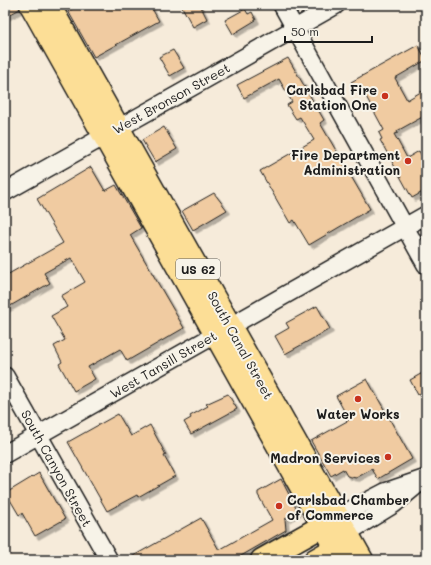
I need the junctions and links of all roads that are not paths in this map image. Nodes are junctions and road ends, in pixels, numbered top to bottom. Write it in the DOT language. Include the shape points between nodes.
graph roads {
  1 [pos="31,5"];
  2 [pos="49,5"];
  3 [pos="282,5"];
  4 [pos="336,5"];
  5 [pos="295,28"];
  6 [pos="111,131"];
  7 [pos="5,192"];
  8 [pos="426,215"];
  9 [pos="405,226"];
  10 [pos="426,265"];
  11 [pos="222,330"];
  12 [pos="5,376"];
  13 [pos="38,435"];
  14 [pos="5,454"];
  15 [pos="426,478"];
  16 [pos="337,537"];
  17 [pos="109,560"];
  18 [pos="262,560"];
  19 [pos="315,560"];
  20 [pos="362,560"];
  1 -- 6 [label="highway, South Canal Street / US 62"];
  2 -- 6 [label="highway, South Canal Street / US 62"];
  3 -- 5 [label="street"];
  4 -- 5 [label="street, West Bronson Street"];
  5 -- 6 [label="street, West Bronson Street"];
  5 -- 9 [label="street"];
  6 -- 7 [label="street, West Bronson Street"];
  6 -- 11 [label="highway, South Canal Street / US 62"];
  8 -- 9 [label="street, West Tansill Street"];
  9 -- 10 [label="street"];
  9 -- 11 [label="street, West Tansill Street"];
  11 -- 13 [label="street, West Tansill Street"];
  11 -- 16 [label="highway, South Canal Street / US 62"];
  12 -- 13 [label="street, South Canyon Street"];
  13 -- 14 [label="street, West Tansill Street"];
  13 -- 17 [label="street, South Canyon Street"];
  15 -- 16 [label="street" via="385,492"];
  16 -- 18 [label="highway"];
  16 -- 19 [label="highway"];
  16 -- 20 [label="highway, South Canal Street"];
}
